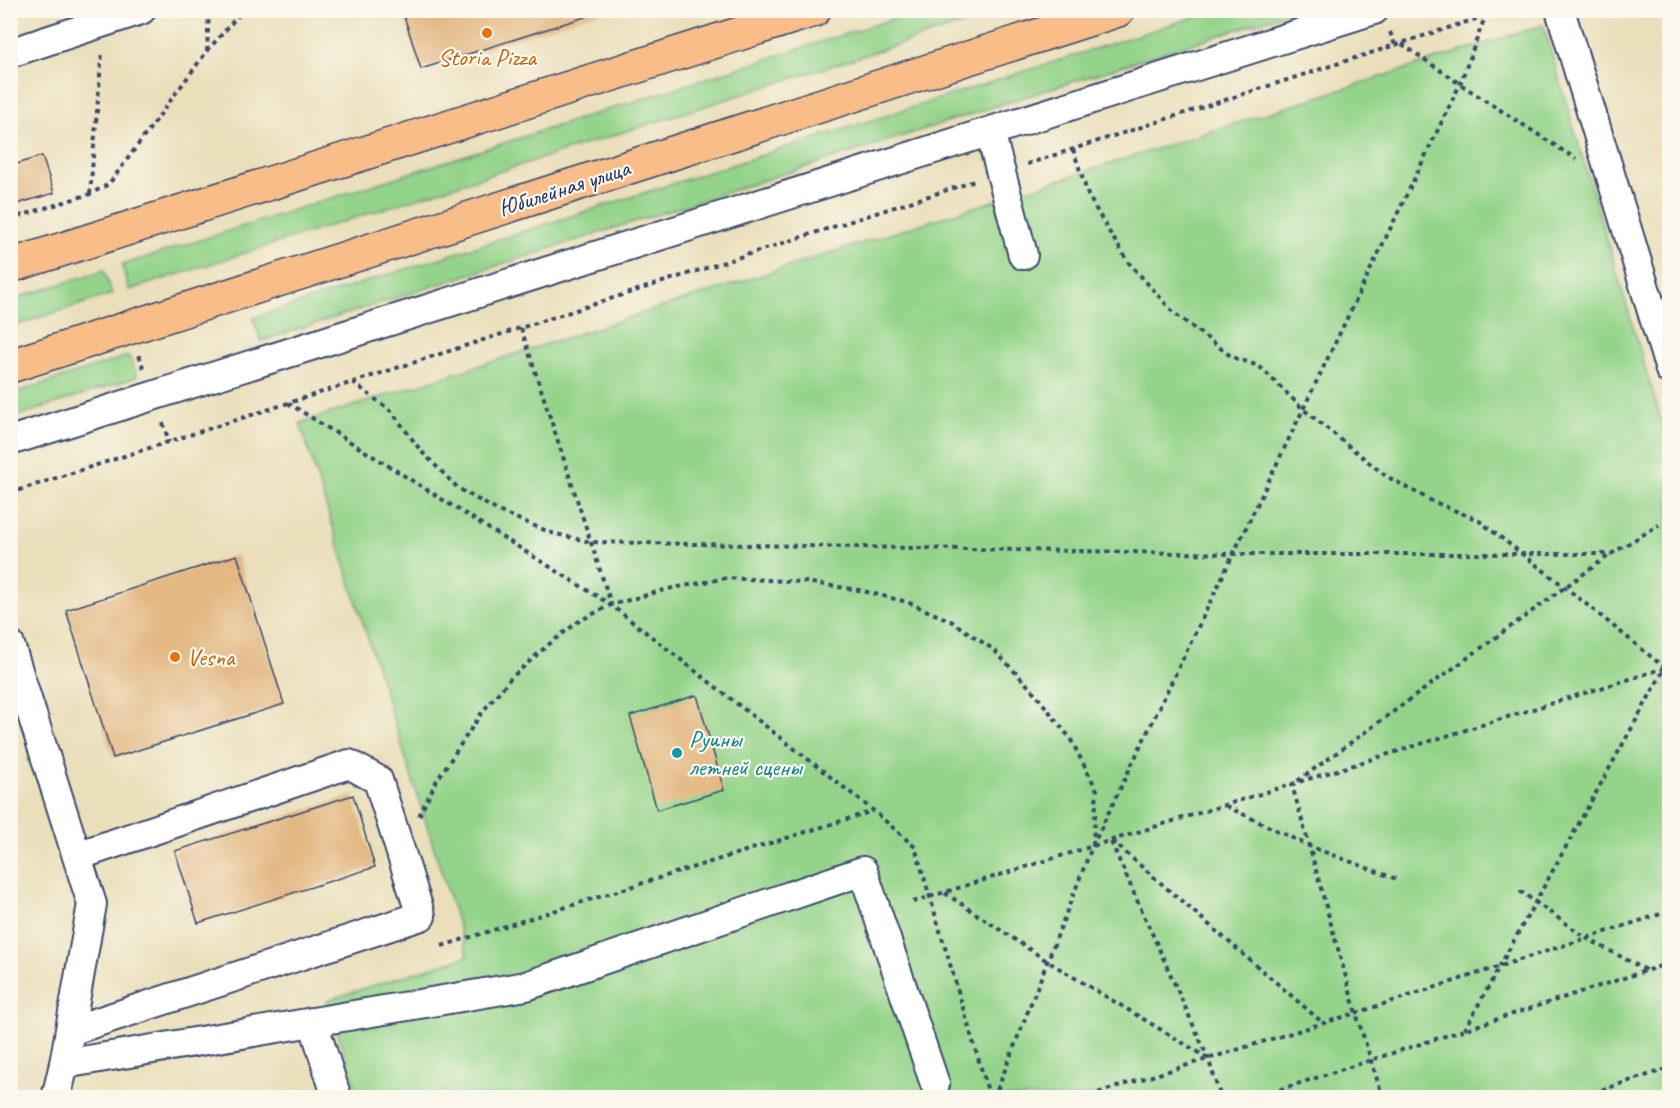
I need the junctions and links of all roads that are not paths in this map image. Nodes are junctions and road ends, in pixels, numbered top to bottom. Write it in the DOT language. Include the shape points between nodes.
graph roads {
  1 [pos="141,10"];
  2 [pos="813,10"];
  3 [pos="1118,10"];
  4 [pos="1374,10"];
  5 [pos="1560,10"];
  6 [pos="10,53"];
  7 [pos="990,132"];
  8 [pos="1023,255"];
  9 [pos="10,266"];
  10 [pos="10,366"];
  11 [pos="1670,370"];
  12 [pos="10,441"];
  13 [pos="10,645"];
  14 [pos="77,856"];
  15 [pos="313,1022"];
  16 [pos="70,1031"];
  17 [pos="64,1064"];
  18 [pos="935,1084"];
  19 [pos="56,1098"];
  20 [pos="336,1098"];
  1 -- 6 [label="street"];
  2 -- 9 [label="main road"];
  3 -- 10 [label="main road, Юбилейная улица"];
  4 -- 7 [label="street"];
  5 -- 11 [label="street"];
  7 -- 8 [label="street"];
  7 -- 12 [label="street"];
  13 -- 14 [label="street"];
  14 -- 16 [label="street" via="92,904"];
  14 -- 16 [label="street" via="349,764 378,780 421,916"];
  15 -- 17 [label="street"];
  15 -- 18 [label="street" via="526,986 863,871"];
  15 -- 20 [label="street"];
  16 -- 17 [label="street"];
  17 -- 19 [label="street"];
}
